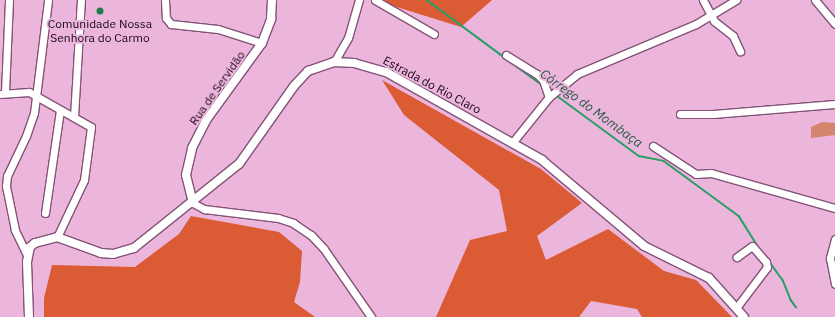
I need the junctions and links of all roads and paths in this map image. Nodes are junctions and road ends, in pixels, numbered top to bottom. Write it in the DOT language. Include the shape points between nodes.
graph roads {
  1 [pos="9,0"];
  2 [pos="48,0"];
  3 [pos="81,0"];
  4 [pos="165,0"];
  5 [pos="272,0"];
  6 [pos="359,0"];
  7 [pos="375,0"];
  8 [pos="704,0"];
  9 [pos="736,0"];
  10 [pos="815,0"];
  11 [pos="711,15"];
  12 [pos="835,24"];
  13 [pos="434,34"];
  14 [pos="262,43"];
  15 [pos="740,51"];
  16 [pos="506,55"];
  17 [pos="334,62"];
  18 [pos="3,93"];
  19 [pos="38,96"];
  20 [pos="549,97"];
  21 [pos="835,104"];
  22 [pos="60,110"];
  23 [pos="680,114"];
  24 [pos="74,117"];
  25 [pos="512,143"];
  26 [pos="653,146"];
  27 [pos="193,203"];
  28 [pos="835,208"];
  29 [pos="45,213"];
  30 [pos="57,237"];
  31 [pos="835,239"];
  32 [pos="27,255"];
  33 [pos="737,257"];
  34 [pos="834,281"];
  35 [pos="736,308"];
  36 [pos="29,317"];
  37 [pos="371,317"];
  38 [pos="744,317"];
  1 -- 18 [label="street"];
  2 -- 19 [label="street"];
  3 -- 24 [label="street"];
  4 -- 14 [label="street" via="166,18 171,24 218,29"];
  5 -- 14 [label="main road, Rua de Servidão" via="271,19"];
  6 -- 17 [label="street" via="348,38"];
  7 -- 13 [label="street"];
  8 -- 11 [label="street"];
  9 -- 11 [label="street"];
  10 -- 12 [label="street"];
  11 -- 15 [label="street" via="714,21 733,36"];
  11 -- 20 [label="street" via="682,31 577,74"];
  14 -- 27 [label="main road, Rua de Servidão" via="207,119 192,148 186,175"];
  16 -- 20 [label="street" via="537,74 543,80"];
  17 -- 25 [label="main road, Estrada do Rio Claro" via="360,64 386,72"];
  17 -- 27 [label="main road, Estrada do Rio Claro" via="317,66 301,77 239,164"];
  18 -- 19 [label="street" via="28,92"];
  19 -- 22 [label="street"];
  19 -- 32 [label="street" via="30,126 10,167 6,186 13,224"];
  20 -- 25 [label="street"];
  21 -- 23 [label="street" via="713,114"];
  22 -- 24 [label="street"];
  22 -- 29 [label="street"];
  24 -- 30 [label="street" via="90,126 92,131 84,180"];
  25 -- 35 [label="main road, Estrada do Rio Claro" via="554,169 644,246 701,273"];
  26 -- 28 [label="street" via="696,174 711,173"];
  27 -- 30 [label="main road, Estrada do Rio Claro" via="134,248 124,252 101,253"];
  27 -- 37 [label="street" via="204,209 278,218 311,235 324,249"];
  30 -- 32 [label="main road" via="35,243"];
  31 -- 34 [label="street" via="830,258"];
  32 -- 36 [label="main road"];
  33 -- 35 [label="street" via="752,246 766,262 767,268"];
  35 -- 38 [label="main road, Estrada do Rio Claro"];
}
